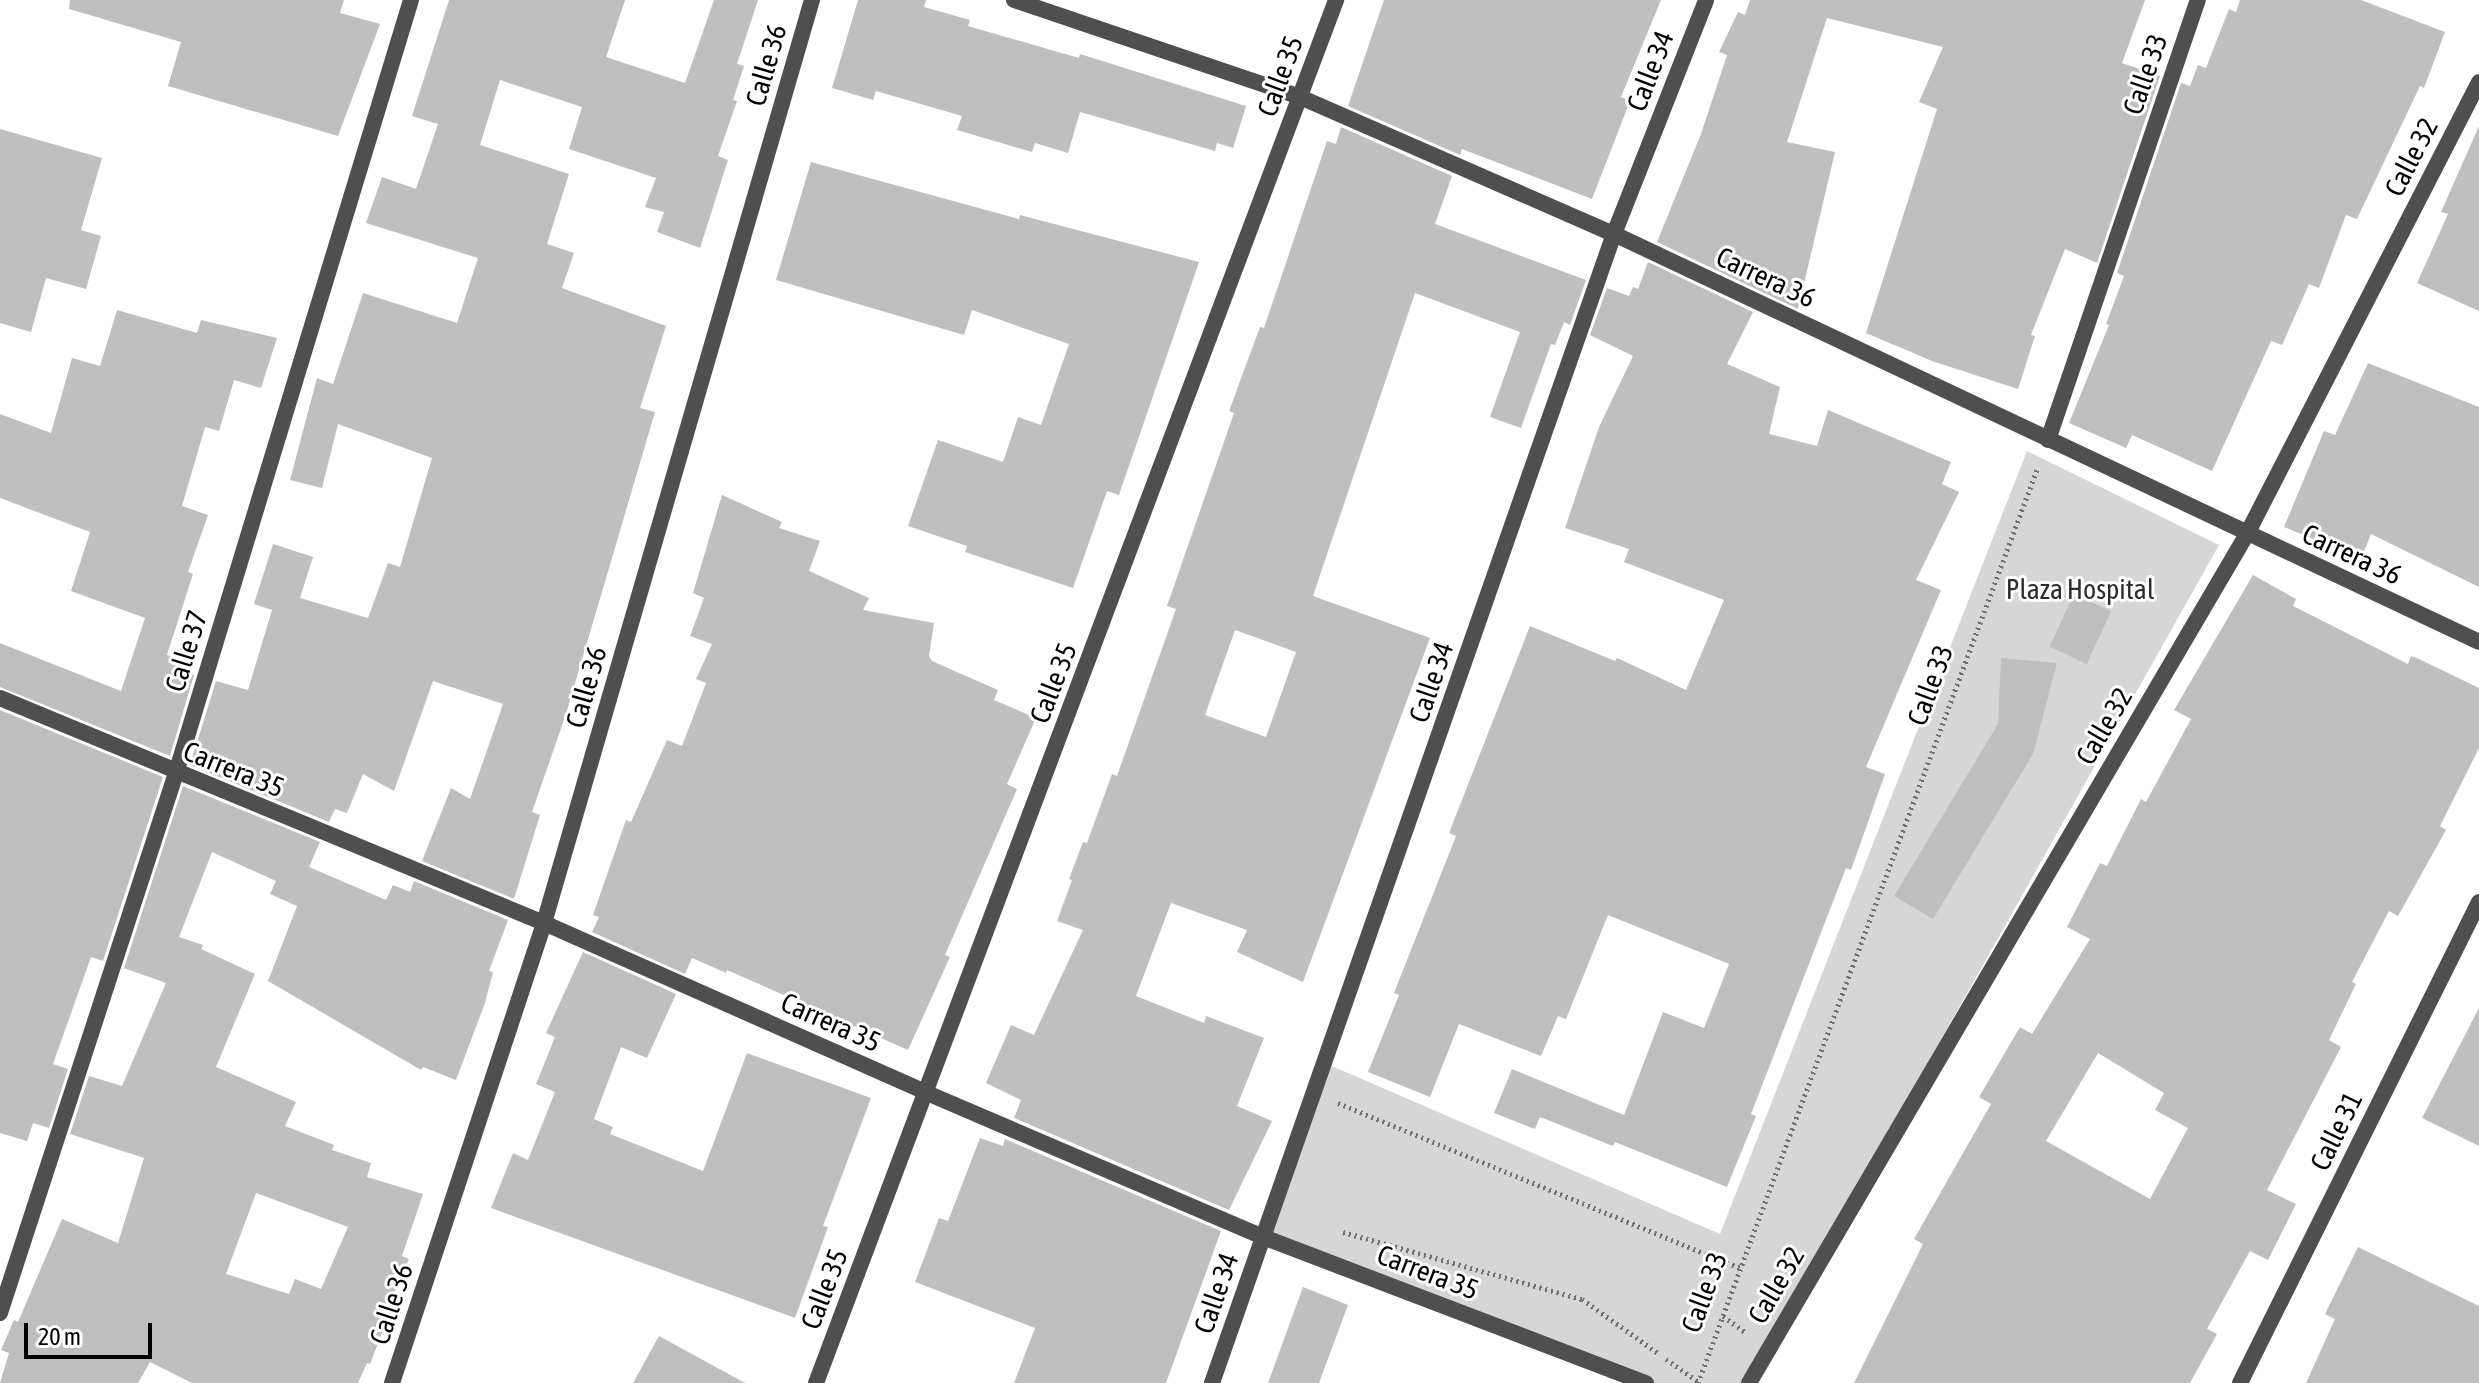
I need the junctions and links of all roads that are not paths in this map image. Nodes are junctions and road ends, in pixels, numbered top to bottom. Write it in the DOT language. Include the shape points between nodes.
graph roads {
  1 [pos="411,0"];
  2 [pos="812,0"];
  3 [pos="1014,0"];
  4 [pos="1336,0"];
  5 [pos="1706,0"];
  6 [pos="2198,0"];
  7 [pos="2479,82"];
  8 [pos="1300,97"];
  9 [pos="1614,234"];
  10 [pos="2048,440"];
  11 [pos="2247,534"];
  12 [pos="2479,642"];
  13 [pos="0,698"];
  14 [pos="176,773"];
  15 [pos="2479,902"];
  16 [pos="544,923"];
  17 [pos="927,1093"];
  18 [pos="1263,1237"];
  19 [pos="0,1313"];
  20 [pos="392,1383"];
  21 [pos="816,1383"];
  22 [pos="1212,1383"];
  23 [pos="1646,1383"];
  24 [pos="1749,1383"];
  25 [pos="2240,1383"];
  1 -- 14 [label="street, Calle 37"];
  2 -- 16 [label="street, Calle 36"];
  3 -- 8 [label="street, Carrera 36"];
  4 -- 8 [label="street, Calle 35"];
  5 -- 9 [label="street, Calle 34"];
  6 -- 10 [label="street, Calle 33"];
  7 -- 11 [label="street, Calle 32"];
  8 -- 9 [label="street, Carrera 36"];
  8 -- 17 [label="street, Calle 35"];
  9 -- 10 [label="street, Carrera 36"];
  9 -- 18 [label="street, Calle 34"];
  10 -- 11 [label="street, Carrera 36"];
  11 -- 12 [label="street, Carrera 36"];
  11 -- 24 [label="street, Calle 32"];
  13 -- 14 [label="street, Carrera 35"];
  14 -- 16 [label="street, Carrera 35"];
  14 -- 19 [label="street, Calle 37"];
  15 -- 25 [label="street, Calle 31"];
  16 -- 17 [label="street, Carrera 35"];
  16 -- 20 [label="street, Calle 36"];
  17 -- 18 [label="street, Carrera 35"];
  17 -- 21 [label="street, Calle 35"];
  18 -- 22 [label="street, Calle 34"];
  18 -- 23 [label="street, Carrera 35"];
}
